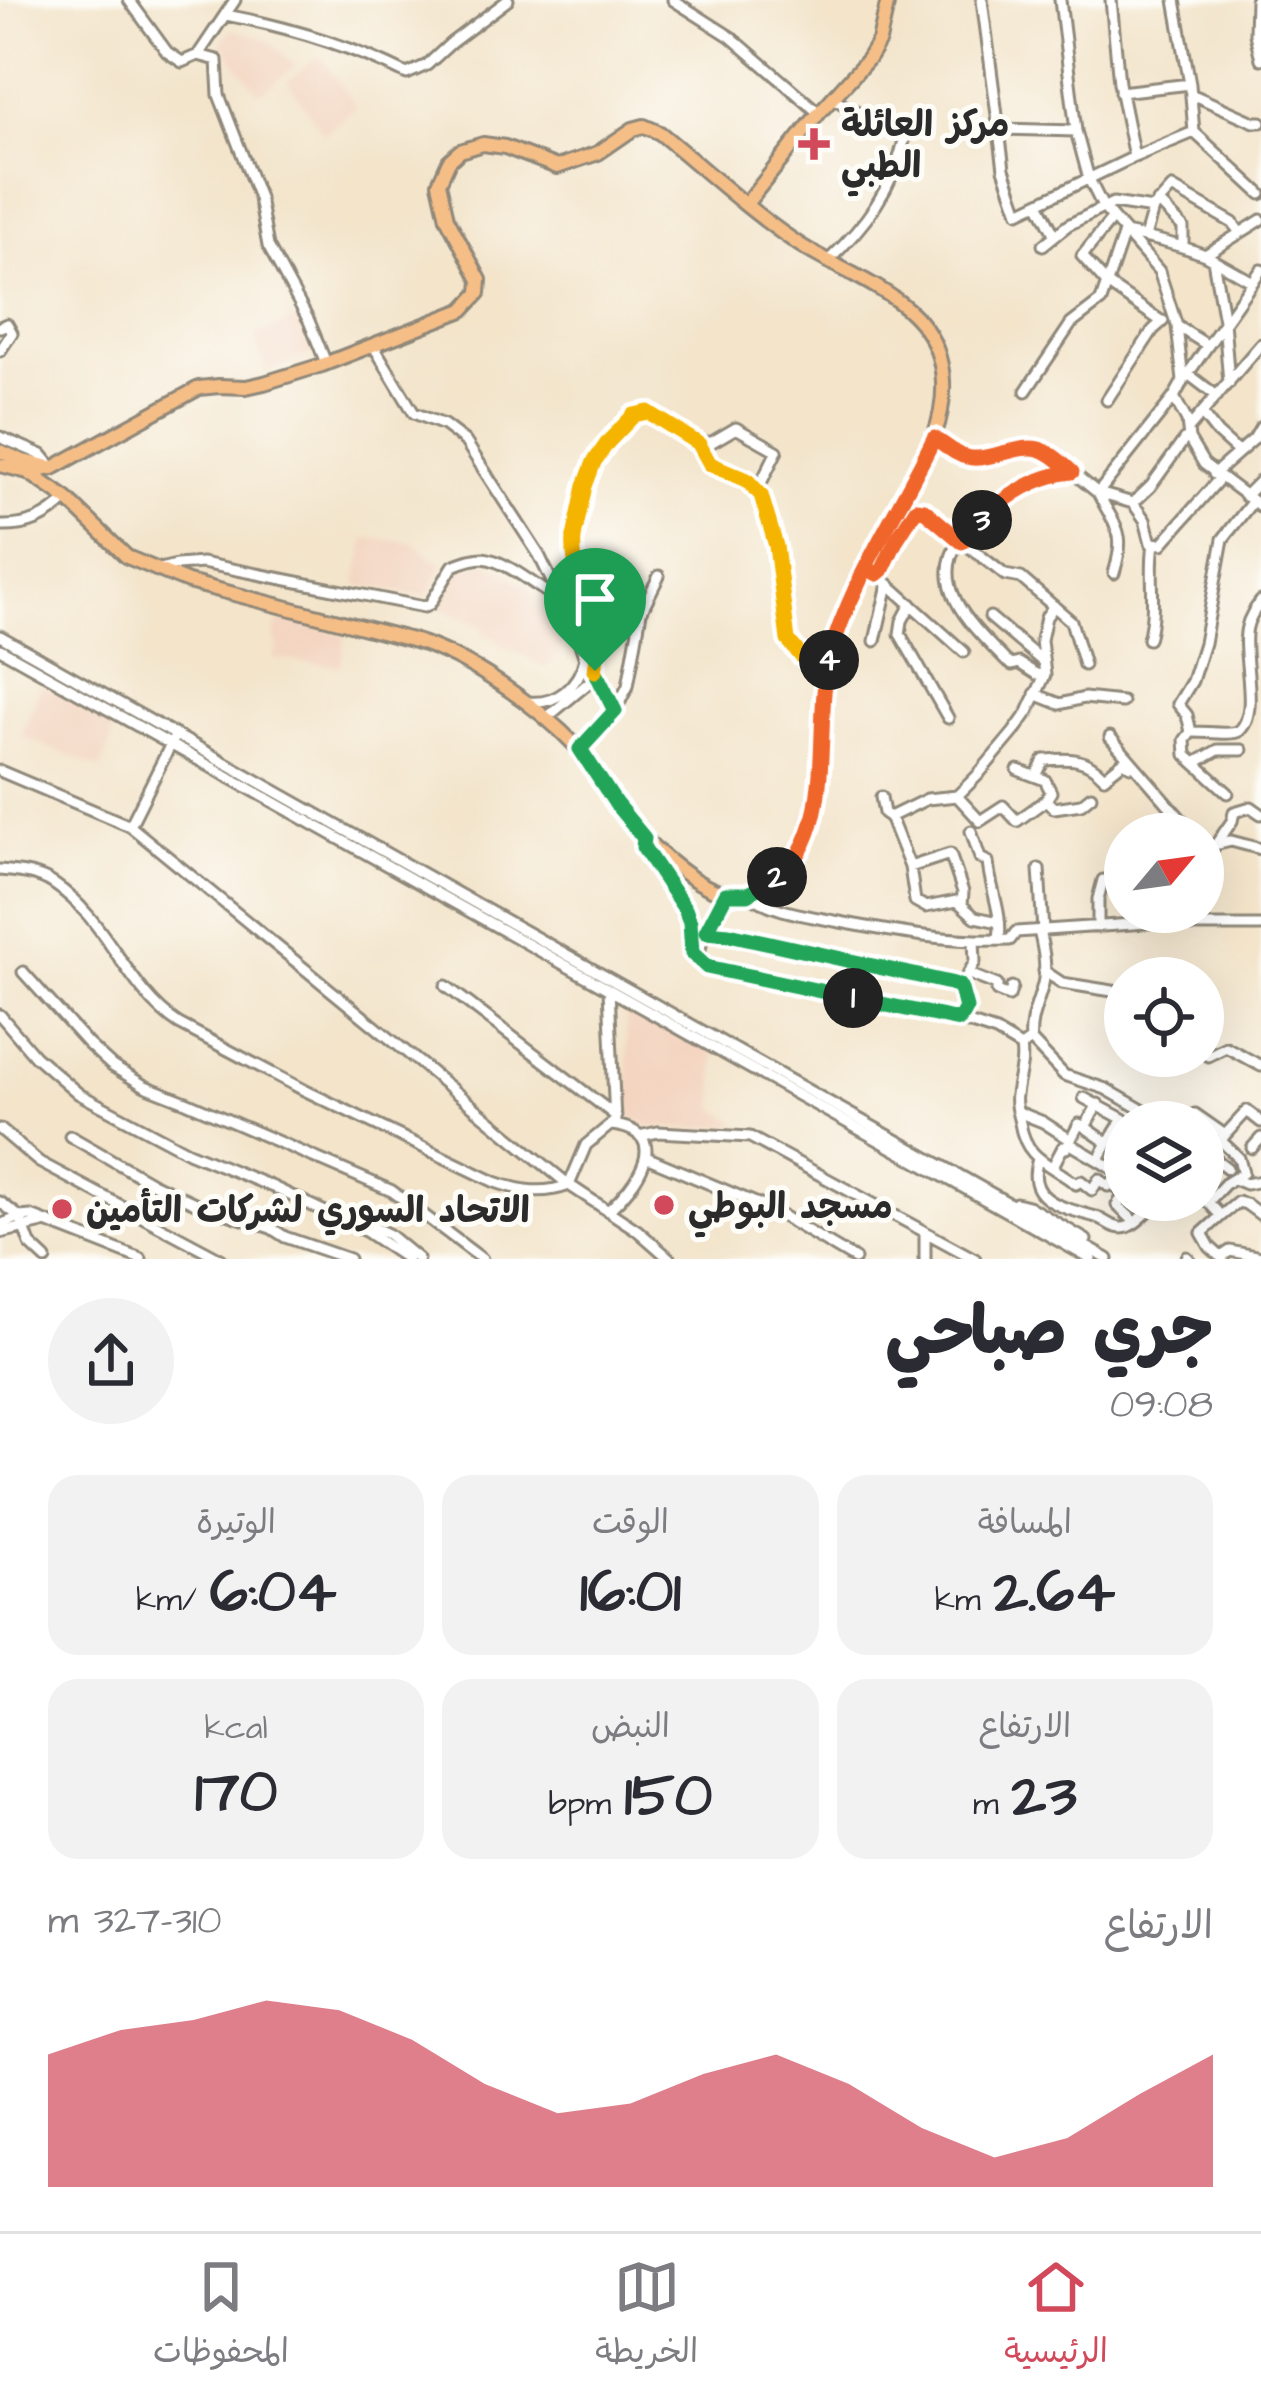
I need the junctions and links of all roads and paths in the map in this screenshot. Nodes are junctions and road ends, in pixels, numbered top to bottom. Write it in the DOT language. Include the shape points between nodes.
graph roads {
  1 [pos="129,0"];
  2 [pos="235,0"];
  3 [pos="508,0"];
  4 [pos="673,0"];
  5 [pos="888,0"];
  6 [pos="982,0"];
  7 [pos="1059,0"];
  8 [pos="1111,0"];
  9 [pos="1175,0"];
  10 [pos="1256,0"];
  11 [pos="226,15"];
  12 [pos="198,55"];
  13 [pos="1261,59"];
  14 [pos="1190,89"];
  15 [pos="1120,92"];
  16 [pos="832,98"];
  17 [pos="819,113"];
  18 [pos="1261,122"];
  19 [pos="999,129"];
  20 [pos="1076,131"];
  21 [pos="1194,132"];
  22 [pos="1134,157"];
  23 [pos="1089,178"];
  24 [pos="1261,194"];
  25 [pos="1038,203"];
  26 [pos="746,204"];
  27 [pos="1156,206"];
  28 [pos="1102,208"];
  29 [pos="1112,219"];
  30 [pos="1261,220"];
  31 [pos="1124,232"];
  32 [pos="1240,232"];
  33 [pos="1054,234"];
  34 [pos="1144,237"];
  35 [pos="1043,245"];
  36 [pos="1178,246"];
  37 [pos="1209,258"];
  38 [pos="827,262"];
  39 [pos="1261,270"];
  40 [pos="1159,272"];
  41 [pos="1253,282"];
  42 [pos="1107,284"];
  43 [pos="1161,321"];
  44 [pos="1175,321"];
  45 [pos="1224,321"];
  46 [pos="0,327"];
  47 [pos="1261,344"];
  48 [pos="373,345"];
  49 [pos="1207,346"];
  50 [pos="0,351"];
  51 [pos="326,363"];
  52 [pos="1185,377"];
  53 [pos="1228,383"];
  54 [pos="1026,392"];
  55 [pos="1217,396"];
  56 [pos="1174,397"];
  57 [pos="1107,400"];
  58 [pos="1202,414"];
  59 [pos="1261,427"];
  60 [pos="1189,433"];
  61 [pos="0,436"];
  62 [pos="934,438"];
  63 [pos="1257,443"];
  64 [pos="699,444"];
  65 [pos="1238,451"];
  66 [pos="0,452"];
  67 [pos="0,465"];
  68 [pos="52,468"];
  69 [pos="28,472"];
  70 [pos="1072,472"];
  71 [pos="1217,476"];
  72 [pos="1261,480"];
  73 [pos="1098,493"];
  74 [pos="761,495"];
  75 [pos="67,499"];
  76 [pos="1253,502"];
  77 [pos="1133,503"];
  78 [pos="0,526"];
  79 [pos="961,540"];
  80 [pos="1154,543"];
  81 [pos="155,570"];
  82 [pos="872,571"];
  83 [pos="1114,573"];
  84 [pos="659,576"];
  85 [pos="888,584"];
  86 [pos="1261,601"];
  87 [pos="564,604"];
  88 [pos="911,604"];
  89 [pos="1054,606"];
  90 [pos="990,617"];
  91 [pos="0,632"];
  92 [pos="1148,639"];
  93 [pos="875,641"];
  94 [pos="0,649"];
  95 [pos="964,652"];
  96 [pos="585,659"];
  97 [pos="1042,661"];
  98 [pos="1084,665"];
  99 [pos="828,667"];
  100 [pos="595,671"];
  101 [pos="1046,675"];
  102 [pos="1035,694"];
  103 [pos="523,701"];
  104 [pos="1122,702"];
  105 [pos="615,711"];
  106 [pos="544,718"];
  107 [pos="947,718"];
  108 [pos="1191,732"];
  109 [pos="1110,737"];
  110 [pos="173,739"];
  111 [pos="580,749"];
  112 [pos="1242,750"];
  113 [pos="1195,763"];
  114 [pos="1136,769"];
  115 [pos="1018,770"];
  116 [pos="0,771"];
  117 [pos="1036,776"];
  118 [pos="1228,793"];
  119 [pos="957,796"];
  120 [pos="1091,796"];
  121 [pos="880,797"];
  122 [pos="1046,800"];
  123 [pos="1175,813"];
  124 [pos="1261,814"];
  125 [pos="890,817"];
  126 [pos="130,826"];
  127 [pos="971,831"];
  128 [pos="1224,831"];
  129 [pos="644,838"];
  130 [pos="1224,843"];
  131 [pos="1261,849"];
  132 [pos="910,867"];
  133 [pos="1039,869"];
  134 [pos="0,871"];
  135 [pos="1102,880"];
  136 [pos="726,894"];
  137 [pos="748,894"];
  138 [pos="962,905"];
  139 [pos="999,922"];
  140 [pos="1104,926"];
  141 [pos="1224,926"];
  142 [pos="1261,926"];
  143 [pos="1098,927"];
  144 [pos="1041,931"];
  145 [pos="706,932"];
  146 [pos="974,940"];
  147 [pos="999,940"];
  148 [pos="698,960"];
  149 [pos="1045,971"];
  150 [pos="22,972"];
  151 [pos="969,974"];
  152 [pos="611,985"];
  153 [pos="446,986"];
  154 [pos="960,986"];
  155 [pos="1012,987"];
  156 [pos="1104,990"];
  157 [pos="0,1016"];
  158 [pos="959,1020"];
  159 [pos="1026,1044"];
  160 [pos="1224,1048"];
  161 [pos="1261,1066"];
  162 [pos="1119,1096"];
  163 [pos="1084,1098"];
  164 [pos="1127,1101"];
  165 [pos="1103,1108"];
  166 [pos="1018,1112"];
  167 [pos="614,1121"];
  168 [pos="1261,1122"];
  169 [pos="1085,1127"];
  170 [pos="0,1129"];
  171 [pos="70,1136"];
  172 [pos="639,1136"];
  173 [pos="1224,1136"];
  174 [pos="1224,1138"];
  175 [pos="1104,1140"];
  176 [pos="1070,1141"];
  177 [pos="1104,1151"];
  178 [pos="646,1157"];
  179 [pos="1038,1159"];
  180 [pos="1099,1160"];
  181 [pos="1104,1162"];
  182 [pos="1053,1166"];
  183 [pos="1224,1169"];
  184 [pos="1230,1173"];
  185 [pos="1224,1181"];
  186 [pos="1261,1181"];
  187 [pos="1104,1183"];
  188 [pos="569,1185"];
  189 [pos="1005,1201"];
  190 [pos="3,1205"];
  191 [pos="1068,1210"];
  192 [pos="608,1211"];
  193 [pos="1224,1214"];
  194 [pos="1261,1215"];
  195 [pos="1215,1221"];
  196 [pos="1135,1222"];
  197 [pos="44,1223"];
  198 [pos="14,1224"];
  199 [pos="1062,1225"];
  200 [pos="354,1227"];
  201 [pos="925,1232"];
  202 [pos="28,1242"];
  203 [pos="1261,1257"];
  204 [pos="1222,1258"];
  205 [pos="46,1259"];
  206 [pos="141,1259"];
  207 [pos="221,1259"];
  208 [pos="349,1259"];
  209 [pos="406,1259"];
  210 [pos="418,1259"];
  211 [pos="482,1259"];
  212 [pos="670,1259"];
  213 [pos="855,1259"];
  214 [pos="925,1259"];
  215 [pos="975,1259"];
  216 [pos="1091,1259"];
  217 [pos="1108,1259"];
  1 -- 12 [label="street" via="175,59"];
  2 -- 11 [label="street"];
  3 -- 11 [label="street" via="407,74 353,49"];
  4 -- 17 [label="street" via="731,37"];
  5 -- 16 [label="main road" via="879,41"];
  6 -- 19 [label="street"];
  7 -- 20 [label="street"];
  8 -- 15 [label="street"];
  9 -- 14 [label="street"];
  10 -- 13 [label="street"];
  11 -- 12 [label="street"];
  12 -- 51 [label="street" via="217,60 220,95 260,198 268,246"];
  14 -- 15 [label="street"];
  14 -- 18 [label="street"];
  14 -- 21 [label="street"];
  15 -- 22 [label="street"];
  16 -- 17 [label="main road"];
  16 -- 38 [label="street" via="905,137 871,216"];
  17 -- 26 [label="main road"];
  19 -- 20 [label="street"];
  19 -- 25 [label="street" via="1019,212"];
  20 -- 23 [label="street"];
  21 -- 22 [label="street"];
  21 -- 24 [label="street"];
  22 -- 23 [label="street"];
  23 -- 25 [label="street"];
  23 -- 28 [label="street"];
  25 -- 33 [label="street"];
  26 -- 38 [label="main road"];
  26 -- 48 [label="main road" via="644,126 557,167 506,147 471,146 449,161 439,183 479,293 463,310"];
  27 -- 28 [label="street"];
  27 -- 32 [label="street" via="1177,189"];
  27 -- 34 [label="street"];
  27 -- 36 [label="street" via="1183,227"];
  28 -- 29 [label="street"];
  28 -- 33 [label="street"];
  29 -- 31 [label="street"];
  29 -- 42 [label="street" via="1082,256"];
  30 -- 32 [label="street"];
  31 -- 34 [label="street"];
  31 -- 40 [label="street"];
  31 -- 42 [label="street"];
  32 -- 37 [label="street"];
  33 -- 35 [label="street"];
  34 -- 36 [label="street"];
  36 -- 37 [label="street"];
  36 -- 40 [label="street"];
  37 -- 41 [label="street"];
  37 -- 45 [label="street"];
  38 -- 62 [label="main road" via="901,303 932,339 944,378"];
  39 -- 41 [label="street"];
  40 -- 44 [label="street"];
  41 -- 45 [label="street"];
  42 -- 43 [label="street"];
  42 -- 54 [label="street"];
  43 -- 44 [label="street"];
  43 -- 57 [label="street"];
  44 -- 49 [label="street"];
  44 -- 52 [label="street"];
  45 -- 49 [label="street"];
  45 -- 53 [label="street"];
  46 -- 50 [label="street" via="12,333"];
  47 -- 53 [label="street"];
  48 -- 51 [label="main road"];
  48 -- 87 [label="street" via="414,413 465,441"];
  49 -- 52 [label="street"];
  51 -- 68 [label="main road" via="246,387 199,388"];
  52 -- 55 [label="street"];
  52 -- 56 [label="street"];
  53 -- 55 [label="street"];
  55 -- 58 [label="street"];
  56 -- 60 [label="street"];
  56 -- 73 [label="street"];
  58 -- 60 [label="street"];
  58 -- 65 [label="street"];
  59 -- 63 [label="street"];
  60 -- 71 [label="street"];
  60 -- 77 [label="street"];
  61 -- 68 [label="street"];
  62 -- 70 [label="street" via="975,459 1030,447"];
  62 -- 82 [label="main road"];
  63 -- 65 [label="street"];
  64 -- 74 [label="street" via="710,464"];
  64 -- 74 [label="street" via="736,428 777,451"];
  64 -- 100 [label="street" via="640,412 594,462 573,550"];
  65 -- 71 [label="street"];
  66 -- 68 [label="main road"];
  67 -- 69 [label="main road"];
  68 -- 69 [label="main road"];
  68 -- 75 [label="main road"];
  69 -- 75 [label="main road"];
  70 -- 73 [label="street"];
  70 -- 79 [label="street" via="1016,493"];
  71 -- 76 [label="street"];
  71 -- 80 [label="street" via="1172,535"];
  72 -- 76 [label="street"];
  73 -- 77 [label="street"];
  73 -- 83 [label="street" via="1118,525"];
  74 -- 99 [label="street" via="788,640 802,657"];
  75 -- 78 [label="street" via="46,519"];
  75 -- 81 [label="main road" via="127,557"];
  76 -- 108 [label="street" via="1223,539 1204,643 1178,704"];
  77 -- 80 [label="street"];
  79 -- 82 [label="street" via="916,509 883,569"];
  79 -- 89 [label="street"];
  79 -- 101 [label="street" via="947,568 965,620 1006,661"];
  80 -- 92 [label="street"];
  81 -- 87 [label="street" via="202,563 424,607 453,566 488,558"];
  81 -- 103 [label="main road" via="436,647"];
  82 -- 85 [label="street"];
  82 -- 99 [label="main road" via="846,613"];
  84 -- 105 [label="street"];
  85 -- 88 [label="street"];
  85 -- 93 [label="street"];
  86 -- 108 [label="street" via="1246,632 1252,686 1244,723 1232,734"];
  87 -- 96 [label="street"];
  88 -- 95 [label="street"];
  88 -- 107 [label="street" via="900,634"];
  89 -- 97 [label="street" via="1042,630"];
  89 -- 98 [label="street" via="1071,621"];
  90 -- 97 [label="street"];
  91 -- 110 [label="street"];
  94 -- 110 [label="street"];
  96 -- 100 [label="street"];
  96 -- 103 [label="street" via="561,695"];
  97 -- 101 [label="street"];
  99 -- 137 [label="main road" via="804,846 791,867"];
  100 -- 105 [label="street"];
  100 -- 106 [label="street"];
  101 -- 102 [label="street"];
  102 -- 104 [label="street" via="1060,704"];
  102 -- 119 [label="street" via="1013,733"];
  103 -- 106 [label="main road"];
  105 -- 111 [label="street"];
  106 -- 111 [label="main road"];
  108 -- 113 [label="street" via="1184,750"];
  109 -- 114 [label="street"];
  110 -- 126 [label="street"];
  110 -- 152 [label="street"];
  111 -- 129 [label="main road"];
  112 -- 113 [label="street" via="1218,750"];
  113 -- 118 [label="street"];
  114 -- 117 [label="street" via="1123,762 1104,777 1076,758 1044,760"];
  114 -- 123 [label="street"];
  115 -- 117 [label="street"];
  116 -- 126 [label="street"];
  117 -- 122 [label="street" via="1051,791"];
  119 -- 122 [label="street" via="980,821 1003,806 1017,821"];
  119 -- 125 [label="street" via="927,799"];
  120 -- 122 [label="street" via="1054,808"];
  121 -- 125 [label="street"];
  124 -- 128 [label="street" via="1251,807 1234,812"];
  125 -- 132 [label="street"];
  126 -- 188 [label="street"];
  127 -- 139 [label="street" via="988,862"];
  129 -- 136 [label="main road"];
  129 -- 148 [label="street" via="685,909"];
  130 -- 131 [label="street"];
  132 -- 138 [label="street" via="915,902"];
  132 -- 138 [label="street" via="950,854"];
  133 -- 144 [label="street"];
  134 -- 188 [label="street" via="53,882 160,1012 179,1024 495,1182 535,1192"];
  135 -- 143 [label="street"];
  136 -- 137 [label="main road"];
  136 -- 145 [label="street"];
  137 -- 146 [label="street" via="789,914"];
  138 -- 139 [label="street"];
  139 -- 147 [label="street"];
  140 -- 143 [label="street"];
  141 -- 142 [label="street"];
  143 -- 144 [label="street"];
  144 -- 147 [label="street"];
  144 -- 149 [label="street"];
  145 -- 148 [label="street"];
  145 -- 154 [label="street"];
  146 -- 147 [label="street"];
  146 -- 151 [label="street"];
  148 -- 158 [label="street" via="726,973"];
  149 -- 156 [label="street" via="1062,983"];
  149 -- 159 [label="street"];
  150 -- 211 [label="street" via="129,1076 392,1191"];
  151 -- 154 [label="street"];
  151 -- 155 [label="street" via="1009,996"];
  152 -- 167 [label="street"];
  152 -- 189 [label="street"];
  152 -- 216 [label="street"];
  153 -- 167 [label="street"];
  154 -- 158 [label="street" via="966,1008"];
  157 -- 200 [label="street" via="79,1094"];
  158 -- 159 [label="street"];
  159 -- 162 [label="street" via="1069,1078"];
  159 -- 166 [label="street"];
  160 -- 161 [label="street"];
  162 -- 164 [label="street"];
  162 -- 165 [label="street"];
  163 -- 165 [label="street"];
  165 -- 169 [label="street"];
  166 -- 176 [label="street"];
  166 -- 179 [label="street" via="1022,1140"];
  167 -- 172 [label="street"];
  167 -- 188 [label="street" via="583,1150"];
  168 -- 173 [label="street" via="1246,1111"];
  169 -- 175 [label="street"];
  169 -- 176 [label="street" via="1079,1124"];
  170 -- 207 [label="street" via="39,1162"];
  171 -- 208 [label="street" via="197,1204"];
  172 -- 178 [label="street"];
  172 -- 201 [label="street" via="750,1137"];
  174 -- 184 [label="street" via="1244,1173"];
  176 -- 180 [label="street"];
  176 -- 182 [label="street"];
  177 -- 180 [label="street"];
  178 -- 192 [label="street"];
  178 -- 213 [label="street" via="772,1210"];
  179 -- 182 [label="street"];
  179 -- 191 [label="street" via="1036,1184"];
  180 -- 181 [label="street"];
  182 -- 187 [label="street" via="1092,1190"];
  183 -- 184 [label="street"];
  184 -- 185 [label="street"];
  184 -- 186 [label="street" via="1246,1184"];
  188 -- 192 [label="street"];
  189 -- 199 [label="street"];
  189 -- 217 [label="street"];
  190 -- 198 [label="street"];
  191 -- 196 [label="street" via="1124,1229"];
  191 -- 199 [label="street"];
  192 -- 212 [label="street"];
  193 -- 194 [label="street" via="1238,1202"];
  195 -- 204 [label="street" via="1202,1233"];
  197 -- 198 [label="street"];
  197 -- 202 [label="street"];
  197 -- 206 [label="street"];
  198 -- 202 [label="street"];
  199 -- 217 [label="street"];
  200 -- 209 [label="street"];
  200 -- 210 [label="street" via="388,1234"];
  201 -- 214 [label="street"];
  201 -- 215 [label="street"];
  202 -- 205 [label="street"];
  203 -- 204 [label="street" via="1230,1251"];
}
